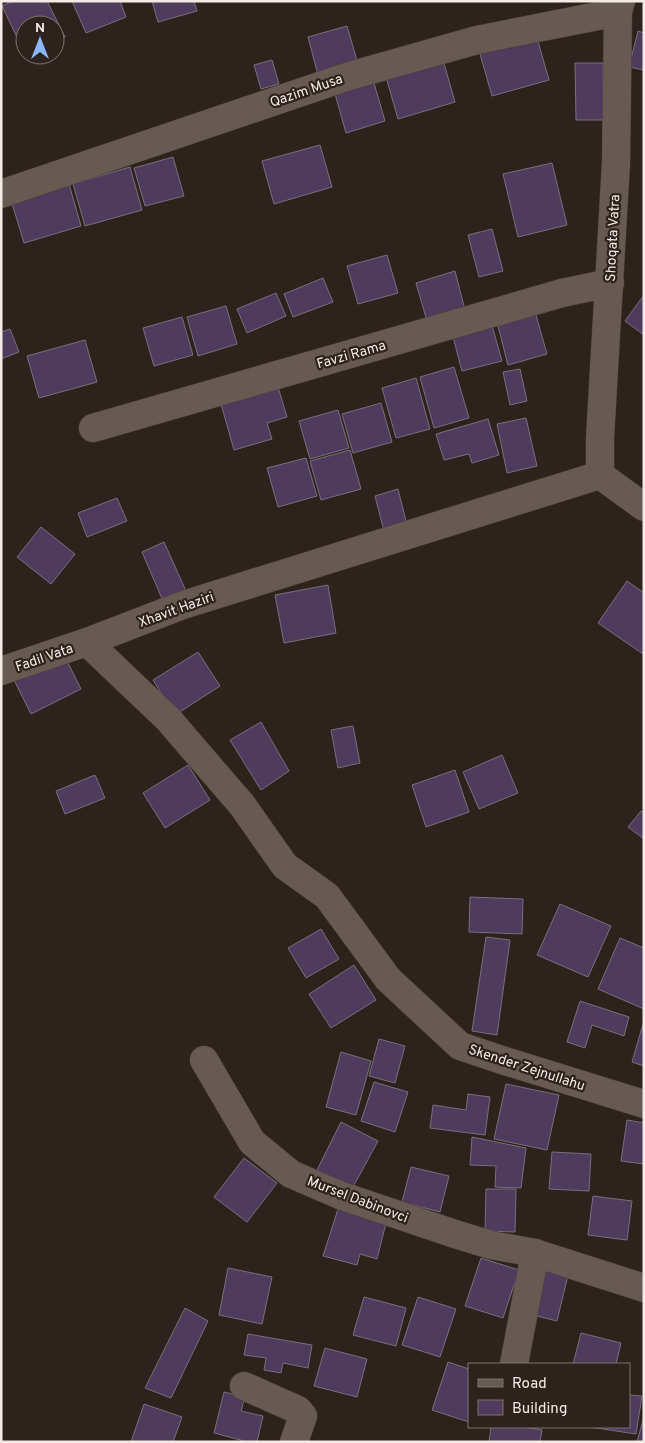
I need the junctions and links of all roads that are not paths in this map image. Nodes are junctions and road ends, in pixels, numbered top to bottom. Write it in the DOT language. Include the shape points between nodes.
graph roads {
  1 [pos="619,6"];
  2 [pos="1,194"];
  3 [pos="610,283"];
  4 [pos="93,428"];
  5 [pos="600,475"];
  6 [pos="644,508"];
  7 [pos="87,642"];
  8 [pos="1,671"];
  9 [pos="204,1060"];
  10 [pos="644,1104"];
  11 [pos="536,1253"];
  12 [pos="644,1288"];
  13 [pos="514,1363"];
  14 [pos="244,1386"];
  15 [pos="298,1441"];
  1 -- 2 [label="street, Qazim Musa" via="477,40 346,77"];
  1 -- 3 [label="street, Shoqata Vatra"];
  3 -- 4 [label="street, Favzi Rama" via="562,293"];
  3 -- 5 [label="street, Shoqata Vatra"];
  5 -- 6 [label="street"];
  5 -- 7 [label="street, Xhavit Haziri" via="183,605"];
  7 -- 8 [label="street, Fadil Vata"];
  7 -- 10 [label="street, Skender Zejnullahu" via="168,719 242,805 285,866 327,896 388,979 460,1046"];
  9 -- 11 [label="street, Mursel Dabinovci" via="252,1142 291,1174 342,1196 454,1234"];
  11 -- 12 [label="street, Mursel Dabinovci"];
  11 -- 13 [label="street"];
  14 -- 15 [label="street" via="298,1410 303,1416"];
}
